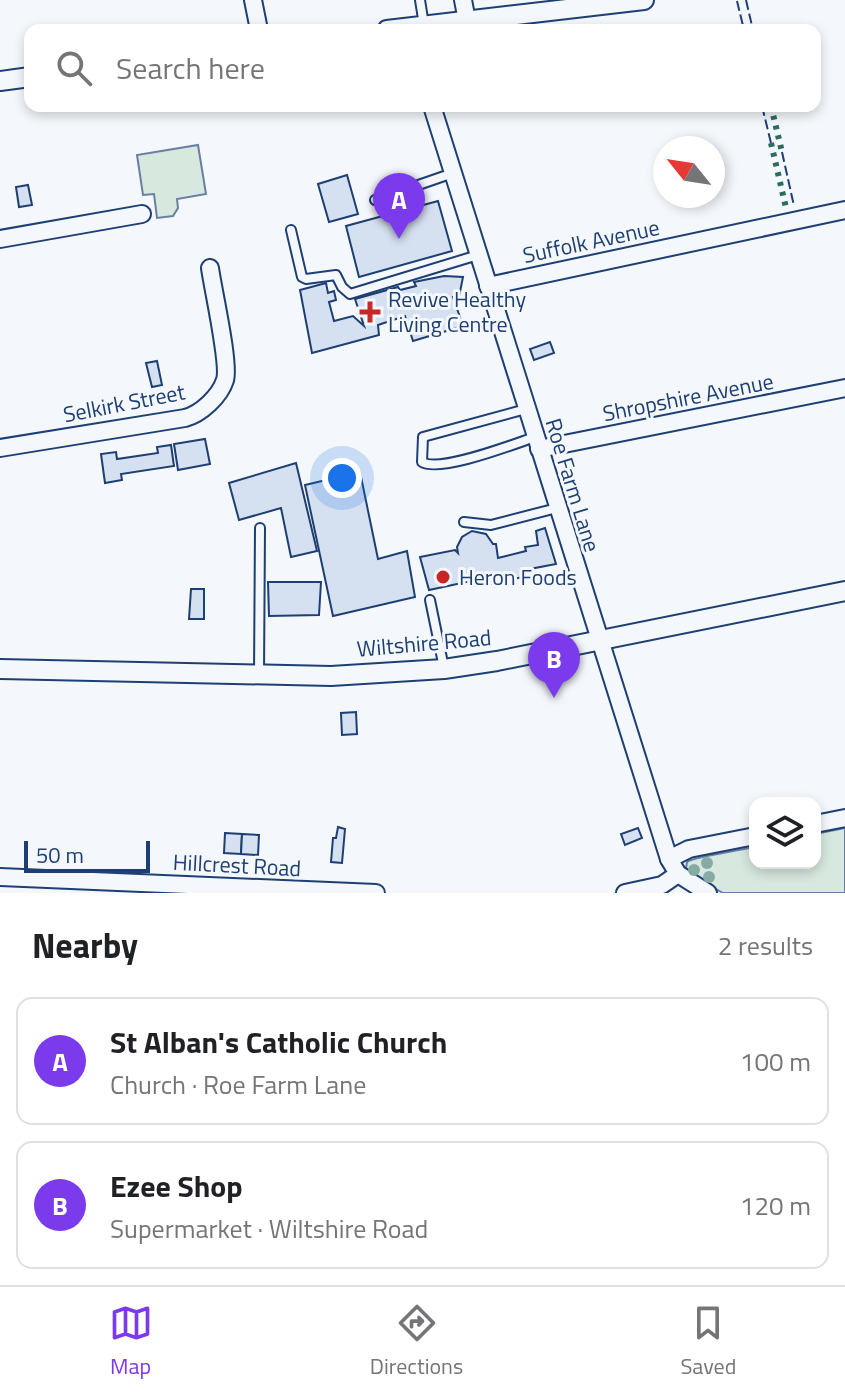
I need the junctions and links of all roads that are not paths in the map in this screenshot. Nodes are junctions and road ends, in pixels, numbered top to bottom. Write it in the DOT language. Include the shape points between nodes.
graph roads {
  1 [pos="253,0"];
  2 [pos="420,0"];
  3 [pos="463,0"];
  4 [pos="644,0"];
  5 [pos="467,21"];
  6 [pos="258,24"];
  7 [pos="414,24"];
  8 [pos="444,24"];
  9 [pos="24,78"];
  10 [pos="0,81"];
  11 [pos="434,112"];
  12 [pos="453,173"];
  13 [pos="375,200"];
  14 [pos="845,210"];
  15 [pos="142,214"];
  16 [pos="291,230"];
  17 [pos="0,239"];
  18 [pos="478,255"];
  19 [pos="210,268"];
  20 [pos="488,286"];
  21 [pos="845,388"];
  22 [pos="526,409"];
  23 [pos="537,443"];
  24 [pos="0,448"];
  25 [pos="557,508"];
  26 [pos="464,522"];
  27 [pos="260,528"];
  28 [pos="845,591"];
  29 [pos="430,600"];
  30 [pos="598,639"];
  31 [pos="0,669"];
  32 [pos="444,669"];
  33 [pos="259,675"];
  34 [pos="845,818"];
  35 [pos="821,823"];
  36 [pos="749,837"];
  37 [pos="669,859"];
  38 [pos="678,874"];
  39 [pos="0,877"];
  40 [pos="376,893"];
  41 [pos="625,893"];
  42 [pos="708,893"];
  1 -- 6 [label="street"];
  2 -- 7 [label="lane"];
  3 -- 5 [label="street"];
  4 -- 5 [label="street"];
  5 -- 8 [label="street"];
  9 -- 10 [label="street"];
  11 -- 12 [label="street, Roe Farm Lane"];
  12 -- 13 [label="lane"];
  12 -- 18 [label="street, Roe Farm Lane"];
  14 -- 20 [label="street, Suffolk Avenue"];
  15 -- 17 [label="street"];
  16 -- 18 [label="lane" via="302,277 336,275 350,294"];
  18 -- 20 [label="street, Roe Farm Lane"];
  19 -- 24 [label="street, Selkirk Street" via="226,375 204,407 185,418"];
  20 -- 22 [label="street, Roe Farm Lane"];
  21 -- 23 [label="street, Shropshire Avenue"];
  22 -- 23 [label="street, Roe Farm Lane"];
  22 -- 23 [label="lane" via="423,437 422,462 429,466"];
  23 -- 25 [label="street, Roe Farm Lane"];
  25 -- 26 [label="lane" via="491,525"];
  25 -- 30 [label="street, Roe Farm Lane"];
  27 -- 33 [label="lane"];
  28 -- 30 [label="street, Wiltshire Road"];
  29 -- 32 [label="lane"];
  30 -- 32 [label="street, Wiltshire Road"];
  30 -- 37 [label="street, Roe Farm Lane"];
  31 -- 33 [label="street, Wiltshire Road"];
  32 -- 33 [label="street, Wiltshire Road"];
  34 -- 35 [label="street"];
  36 -- 37 [label="street" via="689,849"];
  37 -- 38 [label="street, Roe Farm Lane"];
  38 -- 41 [label="street" via="662,885"];
  38 -- 42 [label="street"];
  39 -- 40 [label="street, Hillcrest Road"];
}
